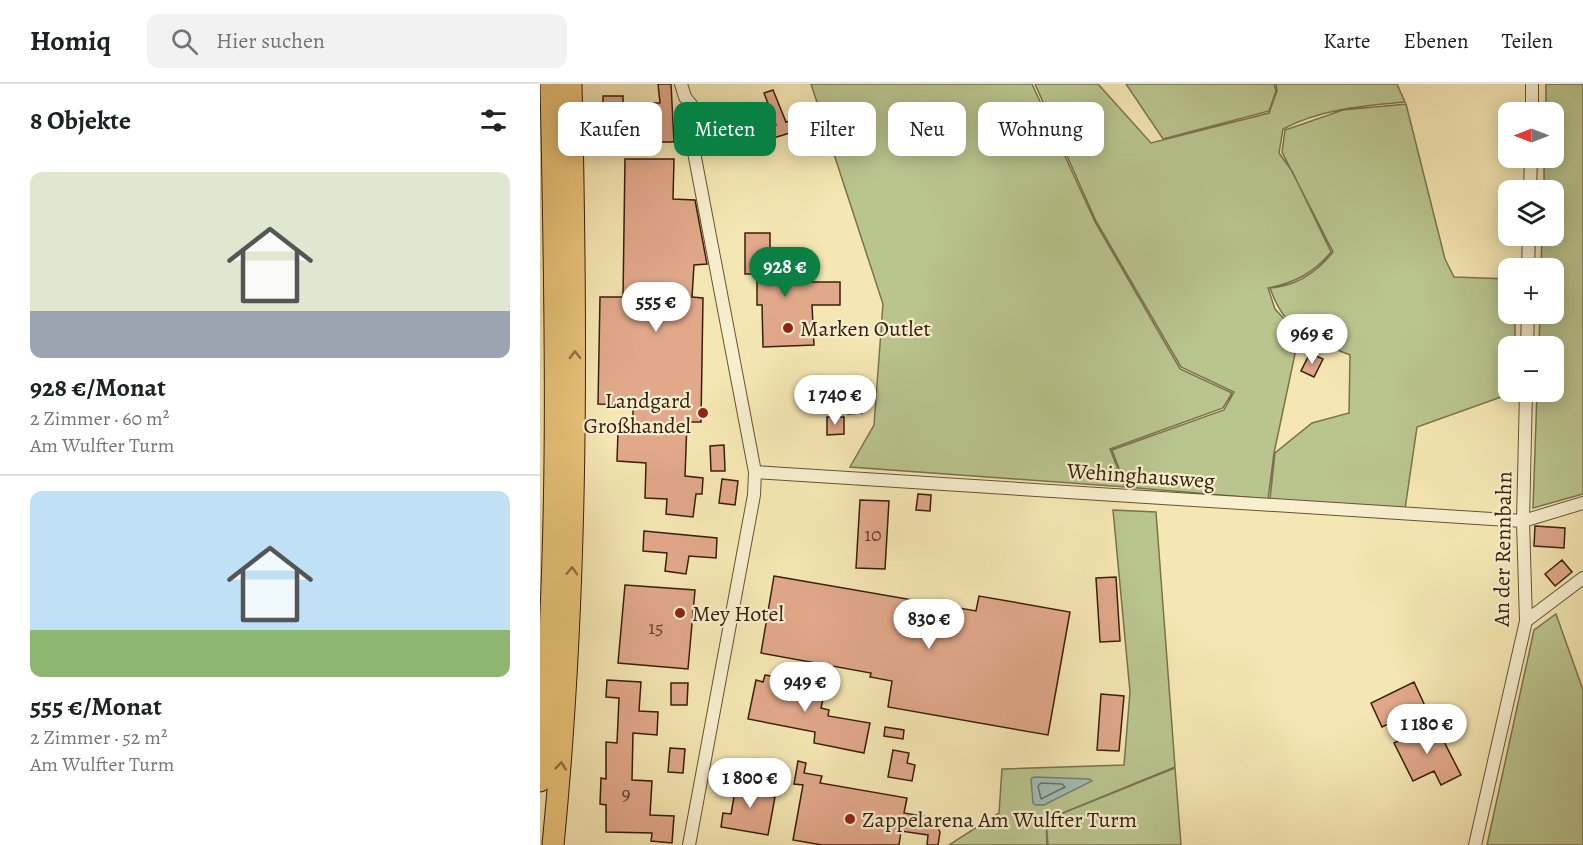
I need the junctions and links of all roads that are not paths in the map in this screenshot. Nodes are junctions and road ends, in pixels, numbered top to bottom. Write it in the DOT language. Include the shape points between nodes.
graph roads {
  1 [pos="551,84"];
  2 [pos="571,84"];
  3 [pos="681,84"];
  4 [pos="1532,84"];
  5 [pos="1532,102"];
  6 [pos="1526,402"];
  7 [pos="755,472"];
  8 [pos="1583,503"];
  9 [pos="1523,521"];
  10 [pos="553,572"];
  11 [pos="1583,578"];
  12 [pos="1526,621"];
  13 [pos="540,623"];
  14 [pos="540,781"];
  15 [pos="553,845"];
  16 [pos="689,845"];
  17 [pos="1475,845"];
  1 -- 10 [label="highway" via="556,325"];
  15 -- 2 [label="highway, one-way" via="562,756 572,561 575,412"];
  3 -- 7 [label="street" via="696,111 693,147"];
  4 -- 5 [label="street"];
  6 -- 9 [label="street, An der Rennbahn"];
  7 -- 9 [label="street, Wehinghausweg"];
  7 -- 16 [label="street" via="754,495"];
  8 -- 9 [label="street"];
  9 -- 12 [label="street, An der Rennbahn"];
  10 -- 13 [label="highway"];
  10 -- 14 [label="highway"];
  11 -- 12 [label="street"];
  12 -- 17 [label="street, An der Rennbahn"];
}
